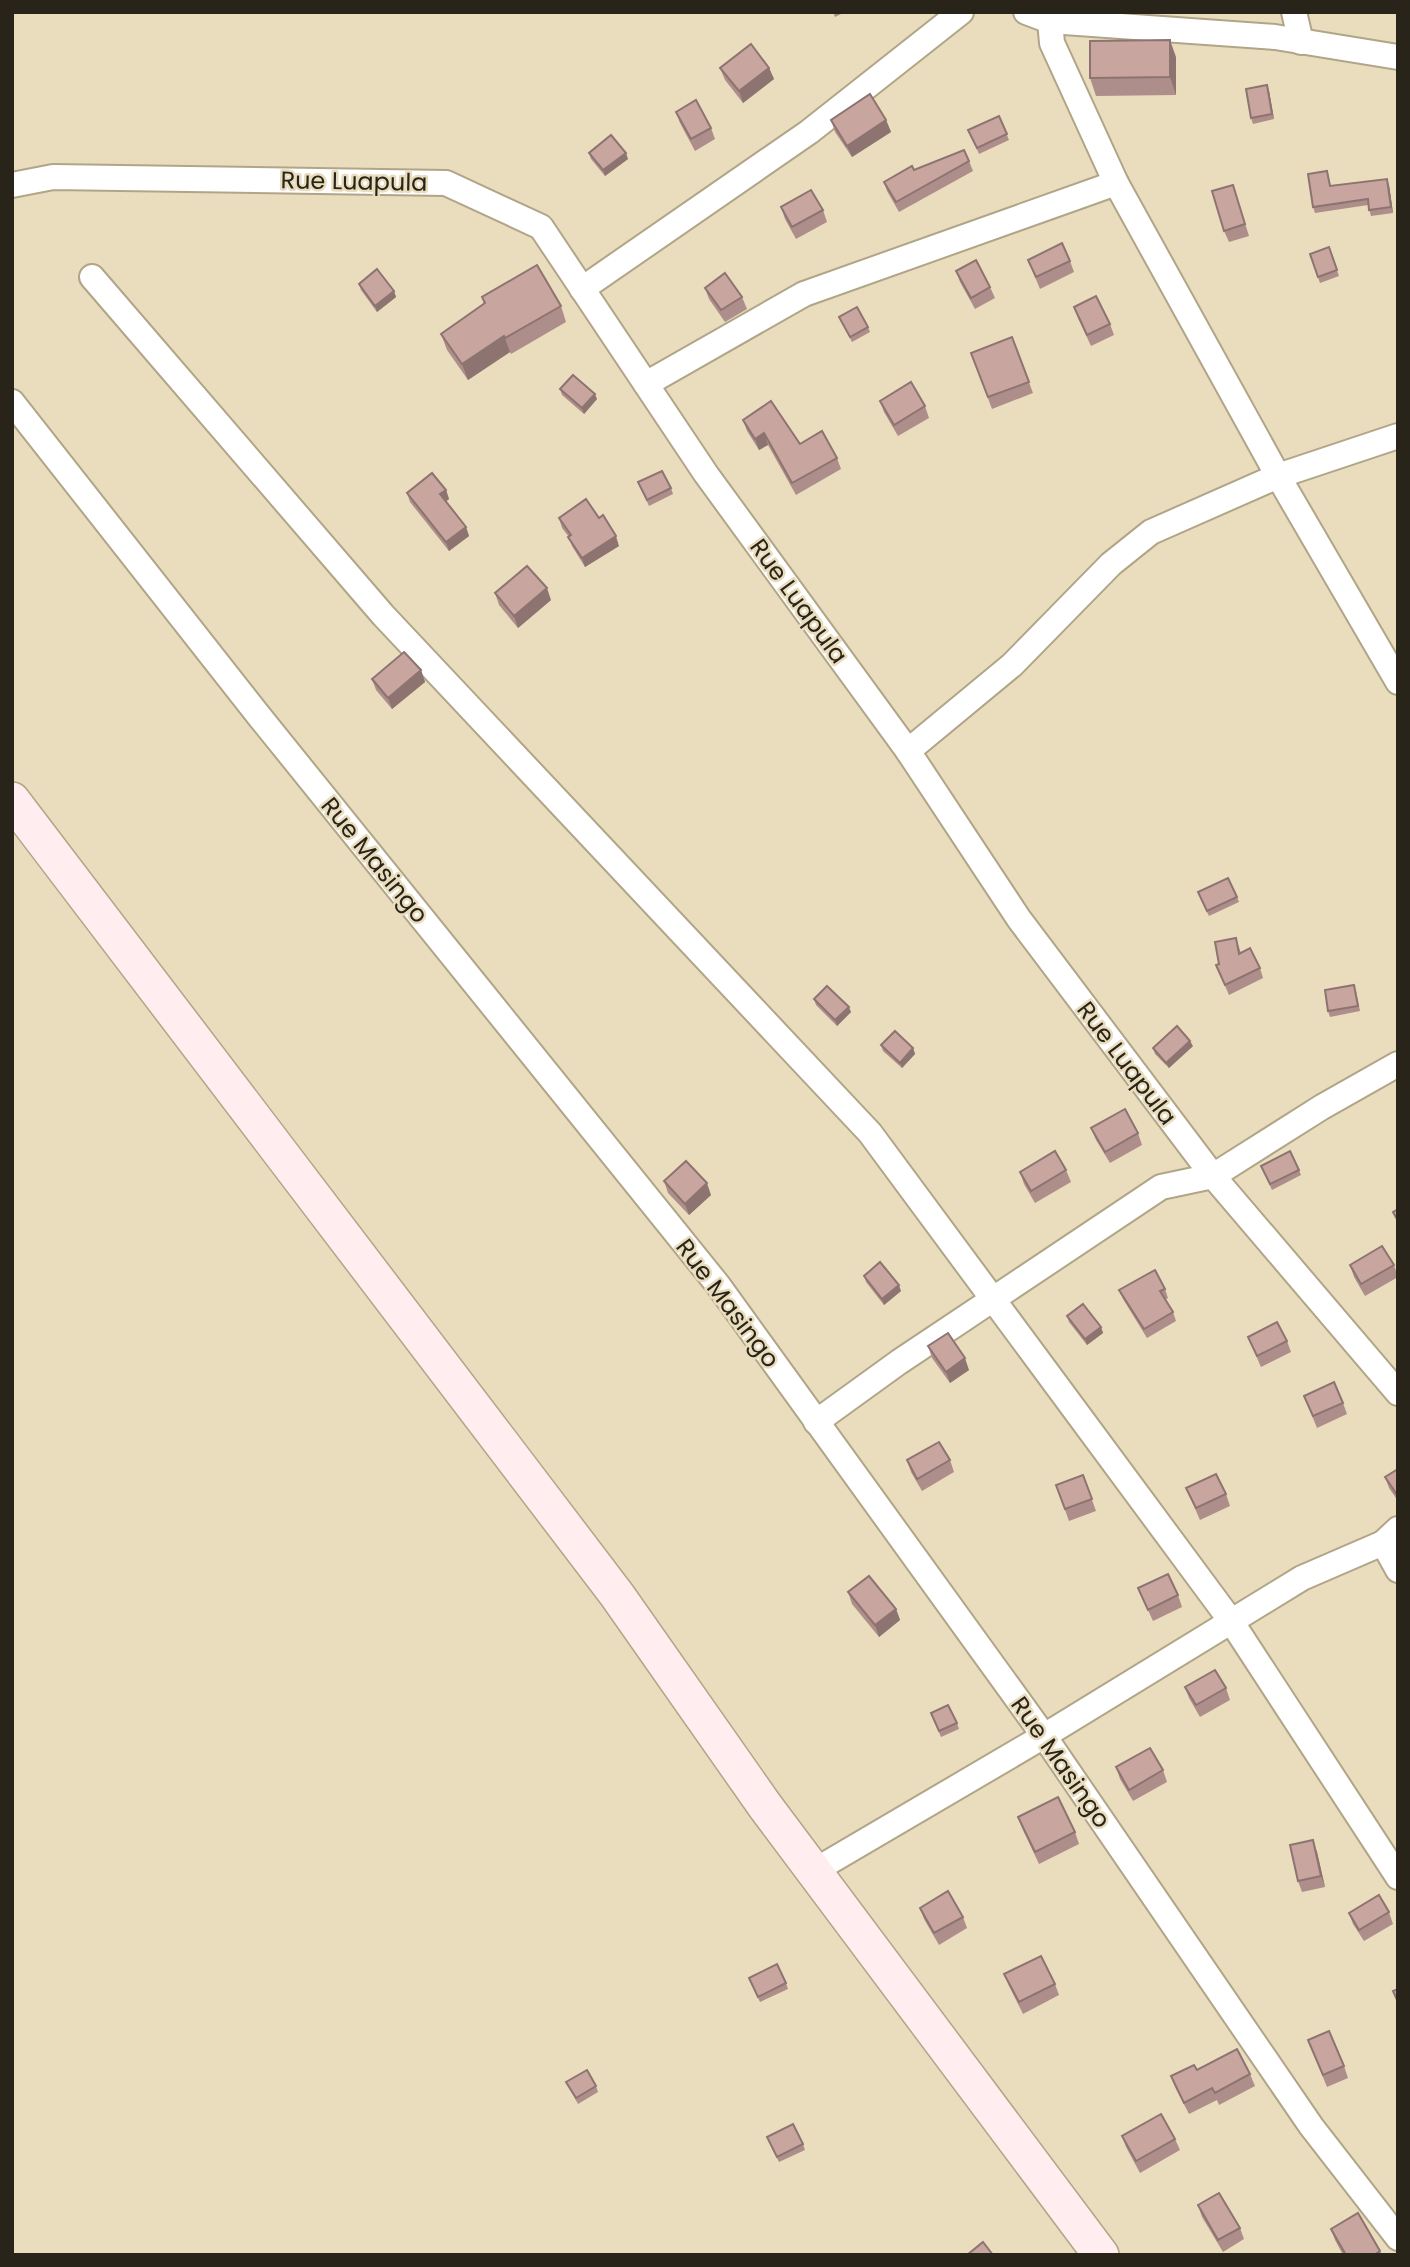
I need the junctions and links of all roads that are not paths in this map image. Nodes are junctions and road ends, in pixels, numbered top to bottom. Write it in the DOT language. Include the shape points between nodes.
graph roads {
  1 [pos="961,12"];
  2 [pos="1026,12"];
  3 [pos="1294,12"];
  4 [pos="1050,21"];
  5 [pos="1301,42"];
  6 [pos="1398,57"];
  7 [pos="1116,183"];
  8 [pos="12,185"];
  9 [pos="92,277"];
  10 [pos="582,289"];
  11 [pos="646,384"];
  12 [pos="12,402"];
  13 [pos="1398,436"];
  14 [pos="1279,475"];
  15 [pos="1398,682"];
  16 [pos="908,751"];
  17 [pos="12,800"];
  18 [pos="1398,1064"];
  19 [pos="1213,1176"];
  20 [pos="993,1298"];
  21 [pos="1398,1393"];
  22 [pos="816,1422"];
  23 [pos="1390,1536"];
  24 [pos="1398,1570"];
  25 [pos="1231,1621"];
  26 [pos="1044,1736"];
  27 [pos="814,1871"];
  28 [pos="1398,1877"];
  29 [pos="1398,2238"];
  30 [pos="1101,2255"];
  1 -- 10 [label="street" via="809,132"];
  2 -- 4 [label="street"];
  3 -- 5 [label="street"];
  4 -- 5 [label="street"];
  4 -- 7 [label="street" via="1052,43"];
  5 -- 6 [label="street"];
  7 -- 11 [label="street" via="804,294"];
  7 -- 14 [label="street"];
  8 -- 10 [label="street, Rue Luapula" via="53,177 446,183 541,227"];
  9 -- 20 [label="street" via="383,615 870,1133"];
  10 -- 11 [label="street, Rue Luapula"];
  11 -- 16 [label="street, Rue Luapula"];
  12 -- 22 [label="street, Rue Masingo" via="258,716 718,1285"];
  13 -- 14 [label="street"];
  14 -- 15 [label="street"];
  14 -- 16 [label="street" via="1151,532 1111,564 1012,665"];
  16 -- 19 [label="street, Rue Luapula" via="1019,919"];
  17 -- 27 [label="main road" via="617,1595"];
  18 -- 19 [label="street"];
  19 -- 20 [label="street" via="1161,1187"];
  19 -- 21 [label="street, Rue Luapula"];
  20 -- 22 [label="street"];
  20 -- 25 [label="street"];
  22 -- 26 [label="street, Rue Masingo"];
  23 -- 24 [label="street"];
  23 -- 25 [label="street" via="1302,1578"];
  25 -- 26 [label="street"];
  25 -- 28 [label="street"];
  26 -- 27 [label="street"];
  26 -- 29 [label="street, Rue Masingo" via="1311,2126"];
  27 -- 30 [label="main road"];
}
